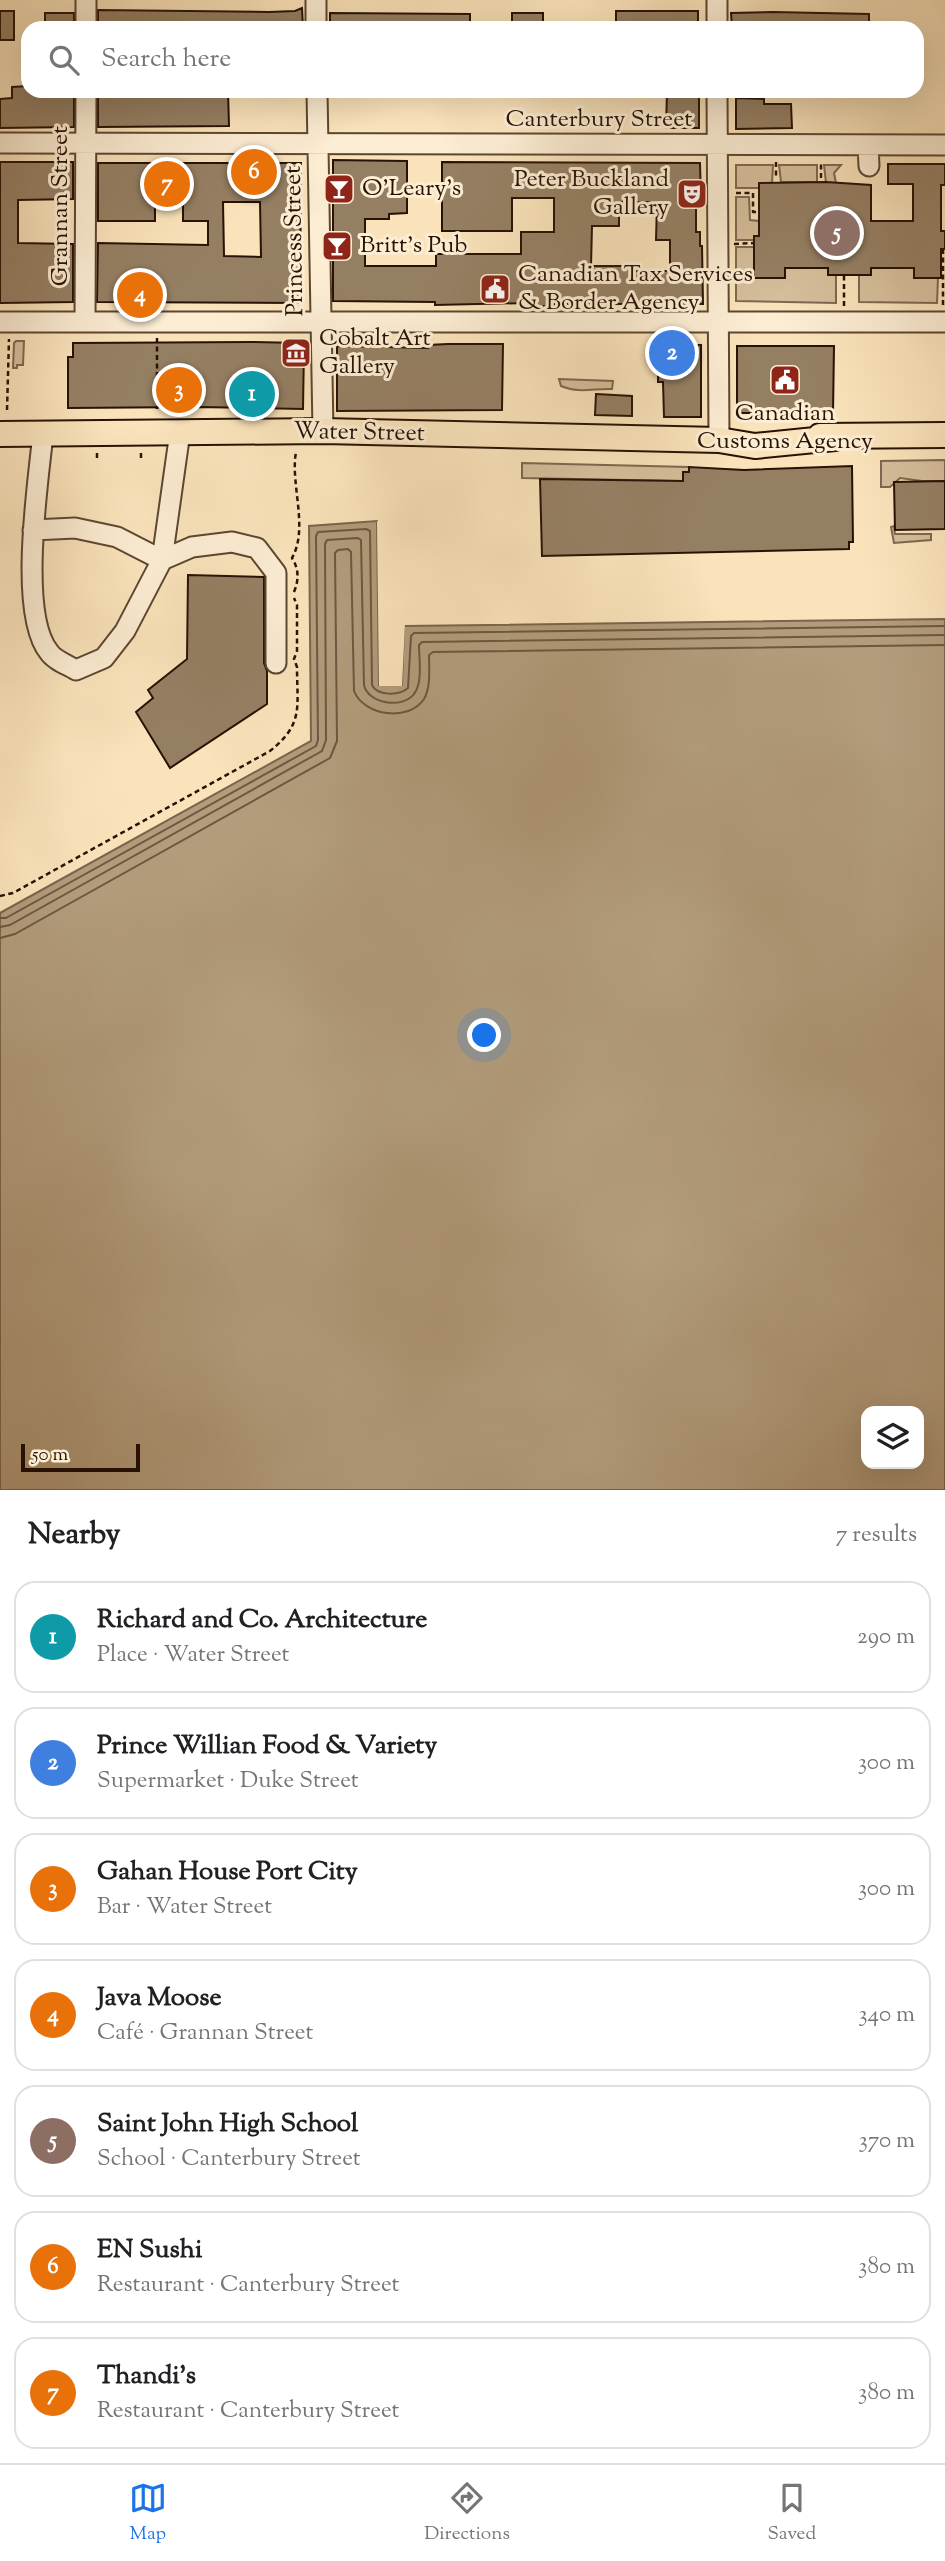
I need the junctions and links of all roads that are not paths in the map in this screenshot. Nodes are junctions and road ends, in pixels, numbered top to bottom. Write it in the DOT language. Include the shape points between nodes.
graph roads {
  1 [pos="86,0"];
  2 [pos="316,0"];
  3 [pos="717,0"];
  4 [pos="86,21"];
  5 [pos="316,21"];
  6 [pos="717,21"];
  7 [pos="86,98"];
  8 [pos="317,98"];
  9 [pos="717,98"];
  10 [pos="0,143"];
  11 [pos="86,143"];
  12 [pos="318,144"];
  13 [pos="716,145"];
  14 [pos="868,145"];
  15 [pos="945,145"];
  16 [pos="869,166"];
  17 [pos="944,313"];
  18 [pos="5,322"];
  19 [pos="85,322"];
  20 [pos="321,322"];
  21 [pos="718,324"];
  22 [pos="323,431"];
  23 [pos="180,432"];
  24 [pos="0,434"];
  25 [pos="43,434"];
  26 [pos="945,435"];
  27 [pos="719,440"];
  28 [pos="33,530"];
  29 [pos="162,560"];
  30 [pos="276,663"];
  1 -- 4 [label="street"];
  2 -- 5 [label="street"];
  3 -- 6 [label="street"];
  7 -- 11 [label="street, Grannan Street"];
  8 -- 12 [label="street, Princess Street"];
  9 -- 13 [label="street"];
  10 -- 11 [label="street, Canterbury Street"];
  11 -- 12 [label="street, Canterbury Street"];
  11 -- 19 [label="street, Grannan Street"];
  12 -- 13 [label="street, Canterbury Street"];
  12 -- 20 [label="street, Princess Street"];
  13 -- 14 [label="street, Canterbury Street"];
  13 -- 21 [label="street"];
  14 -- 15 [label="street, Canterbury Street"];
  14 -- 16 [label="street"];
  17 -- 21 [label="street"];
  18 -- 19 [label="street"];
  19 -- 20 [label="street"];
  20 -- 21 [label="street"];
  20 -- 22 [label="street, Princess Street"];
  21 -- 27 [label="street"];
  22 -- 23 [label="main road, Water Street"];
  22 -- 27 [label="main road, Water Street"];
  23 -- 25 [label="main road, Water Street"];
  23 -- 29 [label="street"];
  24 -- 25 [label="main road, Water Street"];
  25 -- 28 [label="street"];
  26 -- 27 [label="main road, Water Street" via="754,446"];
  28 -- 29 [label="street" via="75,528 117,537"];
  28 -- 29 [label="street" via="37,629 50,654 76,670 104,658 125,631"];
  29 -- 30 [label="street" via="192,547 232,541 257,548 276,573"];
}
